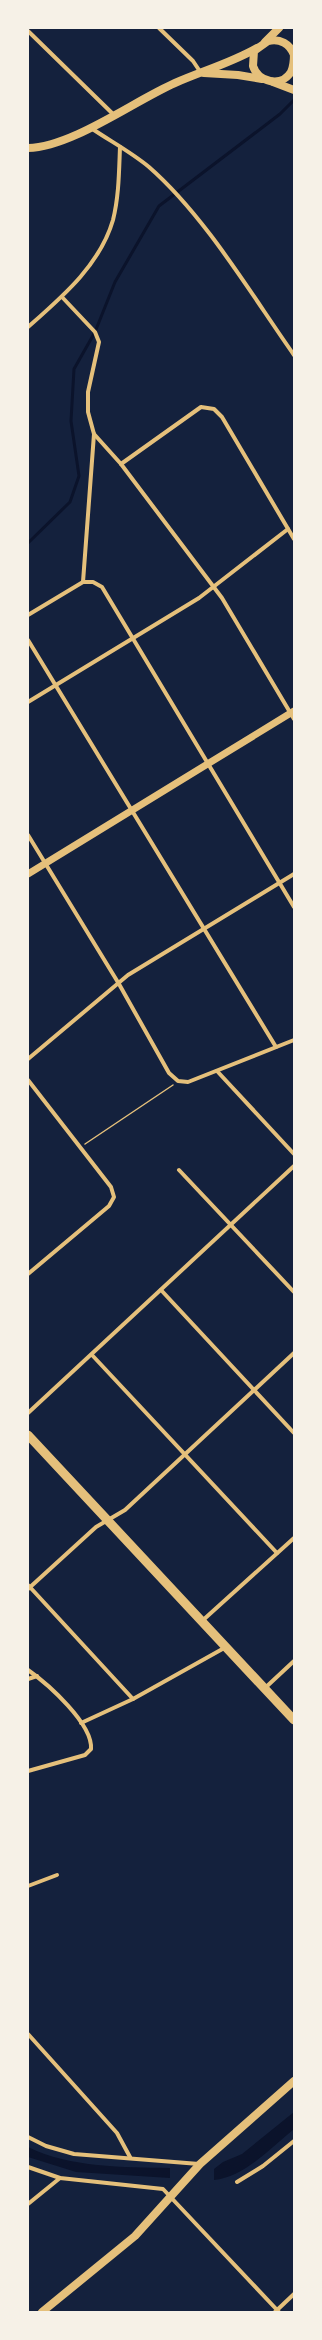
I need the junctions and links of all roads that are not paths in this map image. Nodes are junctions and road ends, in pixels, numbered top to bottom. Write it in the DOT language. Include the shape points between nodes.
graph roads {
  1 [pos="159,28"];
  2 [pos="279,28"];
  3 [pos="28,31"];
  4 [pos="265,42"];
  5 [pos="256,48"];
  6 [pos="294,54"];
  7 [pos="294,63"];
  8 [pos="201,73"];
  9 [pos="267,80"];
  10 [pos="294,90"];
  11 [pos="114,115"];
  12 [pos="90,128"];
  13 [pos="120,147"];
  14 [pos="28,148"];
  15 [pos="62,297"];
  16 [pos="28,327"];
  17 [pos="294,355"];
  18 [pos="94,434"];
  19 [pos="121,464"];
  20 [pos="288,529"];
  21 [pos="294,539"];
  22 [pos="82,582"];
  23 [pos="212,586"];
  24 [pos="28,615"];
  25 [pos="132,638"];
  26 [pos="28,640"];
  27 [pos="55,685"];
  28 [pos="28,702"];
  29 [pos="293,714"];
  30 [pos="207,763"];
  31 [pos="131,810"];
  32 [pos="28,835"];
  33 [pos="45,862"];
  34 [pos="28,874"];
  35 [pos="294,874"];
  36 [pos="280,883"];
  37 [pos="294,907"];
  38 [pos="203,929"];
  39 [pos="119,984"];
  40 [pos="294,1040"];
  41 [pos="276,1047"];
  42 [pos="28,1059"];
  43 [pos="217,1071"];
  44 [pos="28,1080"];
  45 [pos="294,1154"];
  46 [pos="294,1166"];
  47 [pos="179,1170"];
  48 [pos="231,1225"];
  49 [pos="28,1274"];
  50 [pos="162,1290"];
  51 [pos="294,1292"];
  52 [pos="294,1353"];
  53 [pos="92,1355"];
  54 [pos="254,1390"];
  55 [pos="28,1413"];
  56 [pos="294,1433"];
  57 [pos="28,1435"];
  58 [pos="184,1455"];
  59 [pos="107,1519"];
  60 [pos="294,1538"];
  61 [pos="277,1553"];
  62 [pos="29,1587"];
  63 [pos="202,1621"];
  64 [pos="226,1647"];
  65 [pos="294,1661"];
  66 [pos="28,1670"];
  67 [pos="37,1676"];
  68 [pos="28,1679"];
  69 [pos="264,1688"];
  70 [pos="132,1699"];
  71 [pos="294,1720"];
  72 [pos="82,1723"];
  73 [pos="28,1771"];
  74 [pos="57,1875"];
  75 [pos="28,1886"];
  76 [pos="28,2034"];
  77 [pos="294,2082"];
  78 [pos="28,2137"];
  79 [pos="294,2141"];
  80 [pos="130,2158"];
  81 [pos="200,2164"];
  82 [pos="28,2167"];
  83 [pos="60,2178"];
  84 [pos="237,2182"];
  85 [pos="172,2196"];
  86 [pos="28,2204"];
  87 [pos="294,2294"];
  88 [pos="277,2311"];
  89 [pos="42,2312"];
  1 -- 8 [label="street" via="193,61"];
  2 -- 4 [label="main road"];
  3 -- 11 [label="street"];
  4 -- 5 [label="main road"];
  4 -- 6 [label="main road" via="282,42"];
  5 -- 8 [label="main road"];
  5 -- 9 [label="main road" via="253,66"];
  6 -- 7 [label="main road"];
  7 -- 9 [label="main road" via="287,76"];
  8 -- 9 [label="main road"];
  8 -- 11 [label="main road"];
  9 -- 10 [label="main road"];
  11 -- 12 [label="main road"];
  12 -- 13 [label="street"];
  12 -- 14 [label="main road" via="48,144"];
  13 -- 15 [label="street" via="117,196 112,221 102,246 89,266"];
  13 -- 17 [label="street" via="149,167 181,201"];
  15 -- 16 [label="street"];
  15 -- 18 [label="street" via="95,332 99,342 88,392 88,412"];
  18 -- 19 [label="street"];
  18 -- 22 [label="street"];
  19 -- 20 [label="street" via="201,407 214,410 222,417"];
  19 -- 23 [label="street"];
  20 -- 21 [label="street"];
  20 -- 23 [label="street"];
  22 -- 24 [label="street"];
  22 -- 25 [label="street" via="93,582 102,587"];
  23 -- 25 [label="street" via="199,598"];
  23 -- 29 [label="street" via="222,598"];
  25 -- 27 [label="street"];
  25 -- 30 [label="street"];
  26 -- 27 [label="street"];
  27 -- 28 [label="street"];
  27 -- 31 [label="street"];
  29 -- 30 [label="street"];
  30 -- 31 [label="street"];
  30 -- 36 [label="street"];
  31 -- 33 [label="street"];
  31 -- 38 [label="street"];
  32 -- 33 [label="street"];
  33 -- 34 [label="street"];
  33 -- 39 [label="street"];
  35 -- 36 [label="street"];
  36 -- 37 [label="street"];
  36 -- 38 [label="street"];
  38 -- 39 [label="street"];
  38 -- 41 [label="street"];
  39 -- 42 [label="street"];
  39 -- 43 [label="street" via="169,1073 178,1082 188,1082"];
  40 -- 41 [label="street"];
  41 -- 43 [label="street"];
  43 -- 45 [label="street"];
  44 -- 49 [label="street" via="111,1186 114,1197 109,1206"];
  46 -- 48 [label="street"];
  47 -- 48 [label="street"];
  48 -- 50 [label="street"];
  48 -- 51 [label="street"];
  50 -- 53 [label="street"];
  50 -- 54 [label="street"];
  52 -- 54 [label="street"];
  53 -- 55 [label="street"];
  53 -- 58 [label="street"];
  54 -- 56 [label="street"];
  54 -- 58 [label="street"];
  57 -- 59 [label="main road"];
  58 -- 59 [label="street" via="125,1510"];
  58 -- 61 [label="street"];
  59 -- 62 [label="street"];
  59 -- 63 [label="main road"];
  60 -- 61 [label="street"];
  61 -- 63 [label="street"];
  62 -- 70 [label="street"];
  63 -- 64 [label="main road"];
  64 -- 69 [label="main road"];
  64 -- 70 [label="street"];
  65 -- 69 [label="street"];
  66 -- 67 [label="street"];
  67 -- 68 [label="street"];
  67 -- 72 [label="street"];
  69 -- 71 [label="main road"];
  70 -- 72 [label="street"];
  72 -- 73 [label="street" via="92,1740 92,1749 85,1755"];
  74 -- 75 [label="street"];
  76 -- 80 [label="street" via="117,2134"];
  77 -- 81 [label="main road"];
  78 -- 80 [label="street" via="46,2146 74,2154"];
  79 -- 84 [label="street" via="263,2166"];
  80 -- 81 [label="street"];
  81 -- 85 [label="main road"];
  82 -- 83 [label="street"];
  83 -- 85 [label="street" via="113,2185 157,2187"];
  83 -- 86 [label="street"];
  85 -- 88 [label="street"];
  85 -- 89 [label="main road" via="135,2236"];
  87 -- 88 [label="street"];
}
